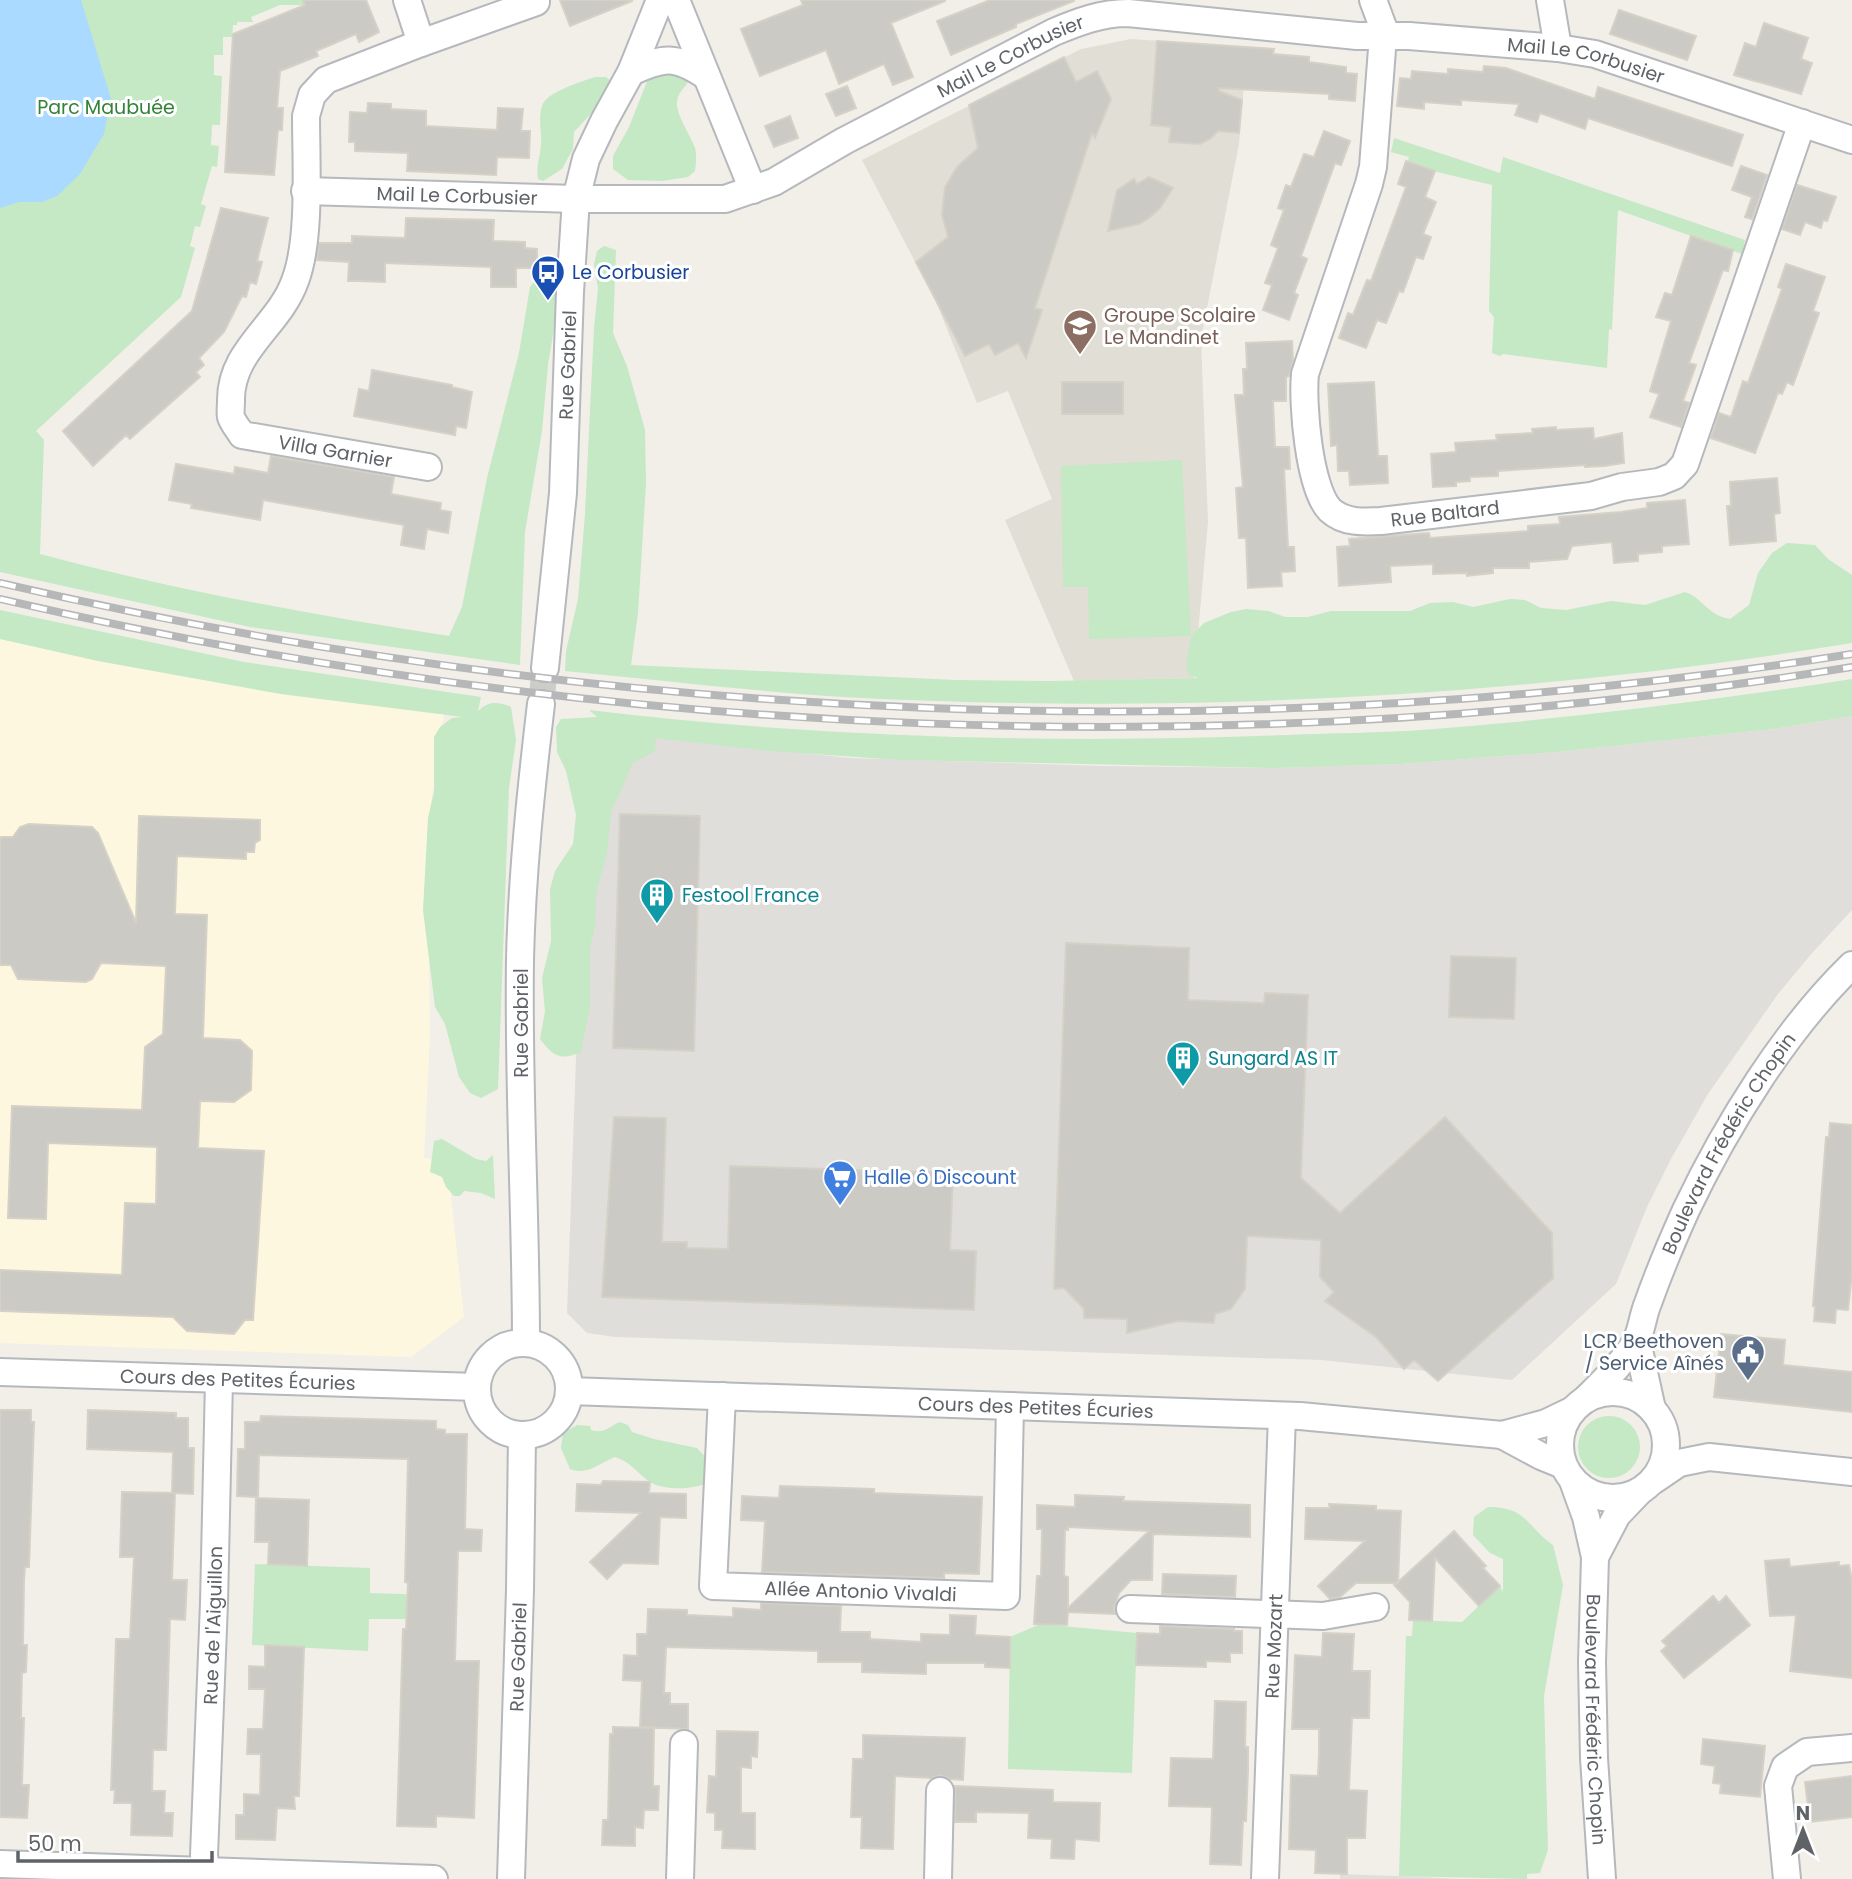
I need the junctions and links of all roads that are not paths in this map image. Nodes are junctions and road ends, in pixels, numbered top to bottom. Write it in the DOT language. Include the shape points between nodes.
graph roads {
  1 [pos="407,0"];
  2 [pos="660,0"];
  3 [pos="676,0"];
  4 [pos="1373,0"];
  5 [pos="1550,0"];
  6 [pos="536,2"];
  7 [pos="1383,36"];
  8 [pos="421,43"];
  9 [pos="1558,48"];
  10 [pos="631,72"];
  11 [pos="706,76"];
  12 [pos="1802,123"];
  13 [pos="1852,140"];
  14 [pos="753,190"];
  15 [pos="305,191"];
  16 [pos="576,199"];
  17 [pos="428,467"];
  18 [pos="545,668"];
  19 [pos="541,704"];
  20 [pos="1852,965"];
  21 [pos="1637,1341"];
  22 [pos="526,1343"];
  23 [pos="0,1372"];
  24 [pos="219,1380"];
  25 [pos="477,1387"];
  26 [pos="569,1391"];
  27 [pos="722,1396"];
  28 [pos="1579,1405"];
  29 [pos="1010,1406"];
  30 [pos="1282,1416"];
  31 [pos="1657,1417"];
  32 [pos="522,1435"];
  33 [pos="1502,1435"];
  34 [pos="1710,1457"];
  35 [pos="1852,1472"];
  36 [pos="1568,1473"];
  37 [pos="1645,1487"];
  38 [pos="1595,1557"];
  39 [pos="1375,1607"];
  40 [pos="1130,1609"];
  41 [pos="1274,1615"];
  42 [pos="684,1744"];
  43 [pos="1852,1748"];
  44 [pos="940,1791"];
  45 [pos="0,1864"];
  46 [pos="206,1875"];
  47 [pos="434,1879"];
  48 [pos="511,1879"];
  49 [pos="680,1879"];
  50 [pos="938,1879"];
  51 [pos="1265,1879"];
  52 [pos="1602,1879"];
  53 [pos="1787,1879"];
  1 -- 8 [label="street"];
  2 -- 10 [label="street, Rue Gabriel"];
  3 -- 11 [label="street"];
  4 -- 7 [label="street, Rue Baltard"];
  5 -- 9 [label="street"];
  6 -- 8 [label="street"];
  7 -- 9 [label="street, Mail Le Corbusier"];
  7 -- 12 [label="street, Rue Baltard" via="1369,184 1303,387 1311,464 1320,495 1331,510 1358,522 1591,496 1674,476 1685,464"];
  7 -- 14 [label="street, Mail Le Corbusier" via="1108,13 1054,32"];
  8 -- 15 [label="street" via="326,80 312,95 306,117"];
  9 -- 12 [label="street, Mail Le Corbusier" via="1595,54"];
  10 -- 11 [label="street" via="673,59"];
  10 -- 16 [label="street, Rue Gabriel" via="586,159"];
  11 -- 14 [label="street"];
  12 -- 13 [label="street, Mail Le Corbusier"];
  14 -- 16 [label="street, Mail Le Corbusier" via="700,201"];
  15 -- 16 [label="street, Mail Le Corbusier"];
  15 -- 17 [label="street, Villa Garnier" via="302,255 295,282 283,307 238,364 230,392 231,418 243,435"];
  16 -- 18 [label="street, Rue Gabriel" via="563,493"];
  19 -- 22 [label="street, Rue Gabriel" via="520,959"];
  20 -- 21 [label="street, Boulevard Frédéric Chopin" via="1767,1069 1715,1156 1675,1236"];
  21 -- 28 [label="street, Boulevard Frédéric Chopin"];
  21 -- 31 [label="street, Boulevard Frédéric Chopin"];
  22 -- 25 [label="street" via="511,1344 492,1355"];
  22 -- 26 [label="street" via="552,1353 562,1364"];
  23 -- 24 [label="street, Cours des Petites Écuries"];
  24 -- 25 [label="street, Cours des Petites Écuries"];
  24 -- 46 [label="street, Rue de l'Aiguillon"];
  25 -- 32 [label="street" via="489,1420"];
  26 -- 27 [label="street, Cours des Petites Écuries"];
  26 -- 32 [label="street" via="566,1405 549,1427"];
  27 -- 29 [label="street, Cours des Petites Écuries"];
  27 -- 29 [label="street, Allée Antonio Vivaldi" via="713,1587 1006,1597"];
  28 -- 31 [label="street" via="1603,1393 1621,1392 1638,1398"];
  28 -- 33 [label="street, Cours des Petites Écuries" via="1546,1423"];
  28 -- 36 [label="street" via="1564,1423 1560,1437 1559,1452"];
  29 -- 30 [label="street, Cours des Petites Écuries"];
  30 -- 33 [label="street, Cours des Petites Écuries"];
  30 -- 41 [label="street, Rue Mozart"];
  31 -- 34 [label="street"];
  31 -- 37 [label="street" via="1666,1439 1666,1455 1661,1469"];
  32 -- 48 [label="street, Rue Gabriel"];
  33 -- 36 [label="street, Cours des Petites Écuries"];
  34 -- 35 [label="street"];
  34 -- 37 [label="street" via="1679,1463"];
  36 -- 37 [label="street" via="1587,1492 1603,1498 1621,1498"];
  36 -- 38 [label="street, Boulevard Frédéric Chopin" via="1586,1517"];
  37 -- 38 [label="street, Boulevard Frédéric Chopin" via="1617,1515"];
  38 -- 52 [label="street, Boulevard Frédéric Chopin" via="1593,1703"];
  39 -- 41 [label="street" via="1323,1616"];
  40 -- 41 [label="street"];
  41 -- 51 [label="street, Rue Mozart"];
  42 -- 49 [label="street"];
  43 -- 53 [label="street" via="1807,1752 1784,1767 1778,1787"];
  44 -- 50 [label="street"];
  45 -- 46 [label="street"];
  46 -- 47 [label="street"];
}
